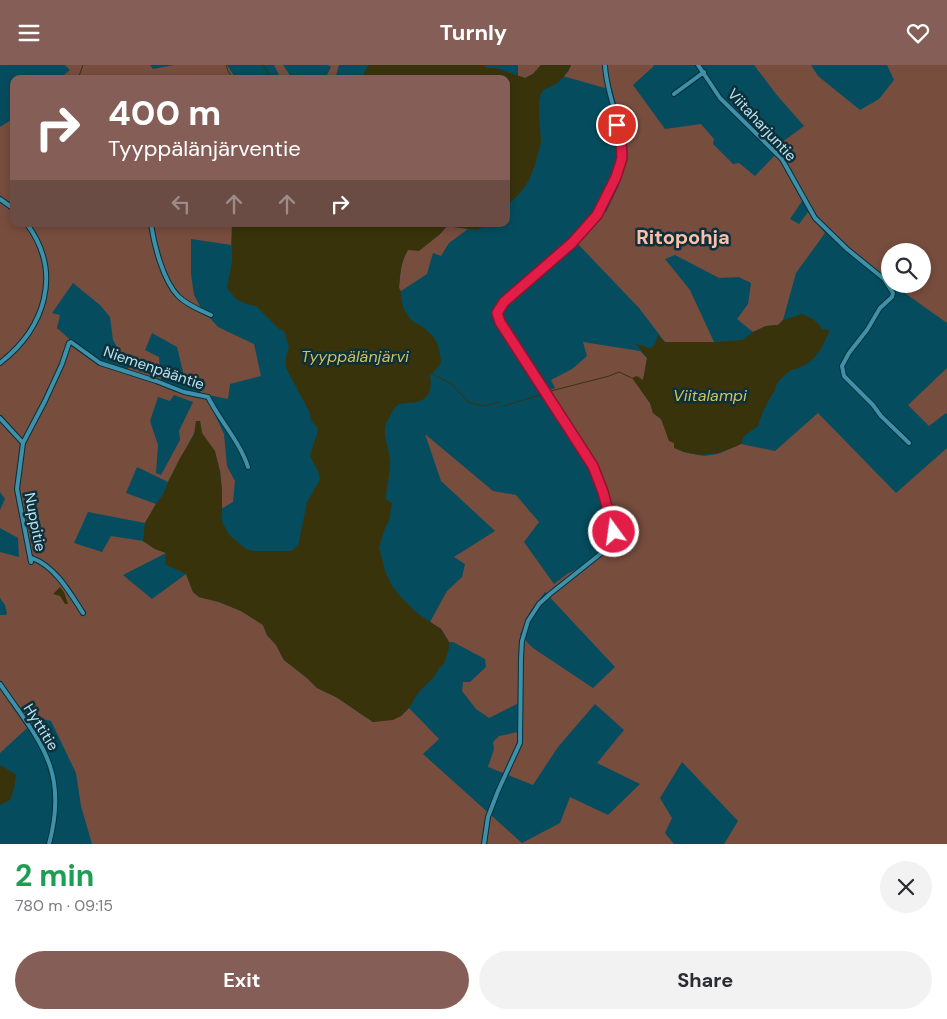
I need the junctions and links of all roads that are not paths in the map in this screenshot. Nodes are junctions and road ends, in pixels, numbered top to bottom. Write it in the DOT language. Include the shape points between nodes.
graph roads {
  1 [pos="605,65"];
  2 [pos="698,65"];
  3 [pos="704,72"];
  4 [pos="674,94"];
  5 [pos="29,227"];
  6 [pos="151,227"];
  7 [pos="211,315"];
  8 [pos="0,363"];
  9 [pos="0,418"];
  10 [pos="23,443"];
  11 [pos="909,443"];
  12 [pos="248,467"];
  13 [pos="83,613"];
  14 [pos="0,684"];
  15 [pos="49,844"];
  16 [pos="484,844"];
  1 -- 16 [label="street" via="621,139 622,158 616,177 597,215 586,229 504,302 497,313 597,475 614,526 614,538 609,547 539,604 528,621 522,641 520,743 486,823"];
  2 -- 3 [label="street, Viitaharjuntie"];
  3 -- 4 [label="street"];
  3 -- 11 [label="street, Viitaharjuntie" via="720,98 782,159 815,218 846,249 884,279 891,289 892,297 880,308 842,371 880,416"];
  5 -- 8 [label="street" via="41,248 45,264 43,303 37,321 21,345"];
  6 -- 7 [label="street" via="159,259 177,295"];
  9 -- 10 [label="street"];
  10 -- 12 [label="street, Niemenpääntie" via="72,342 100,363 176,390 208,397"];
  10 -- 13 [label="street, Nuppitie" via="17,489 31,561 32,558 39,561 55,574"];
  14 -- 15 [label="street, Hyttitie" via="49,760 56,796"];
}
